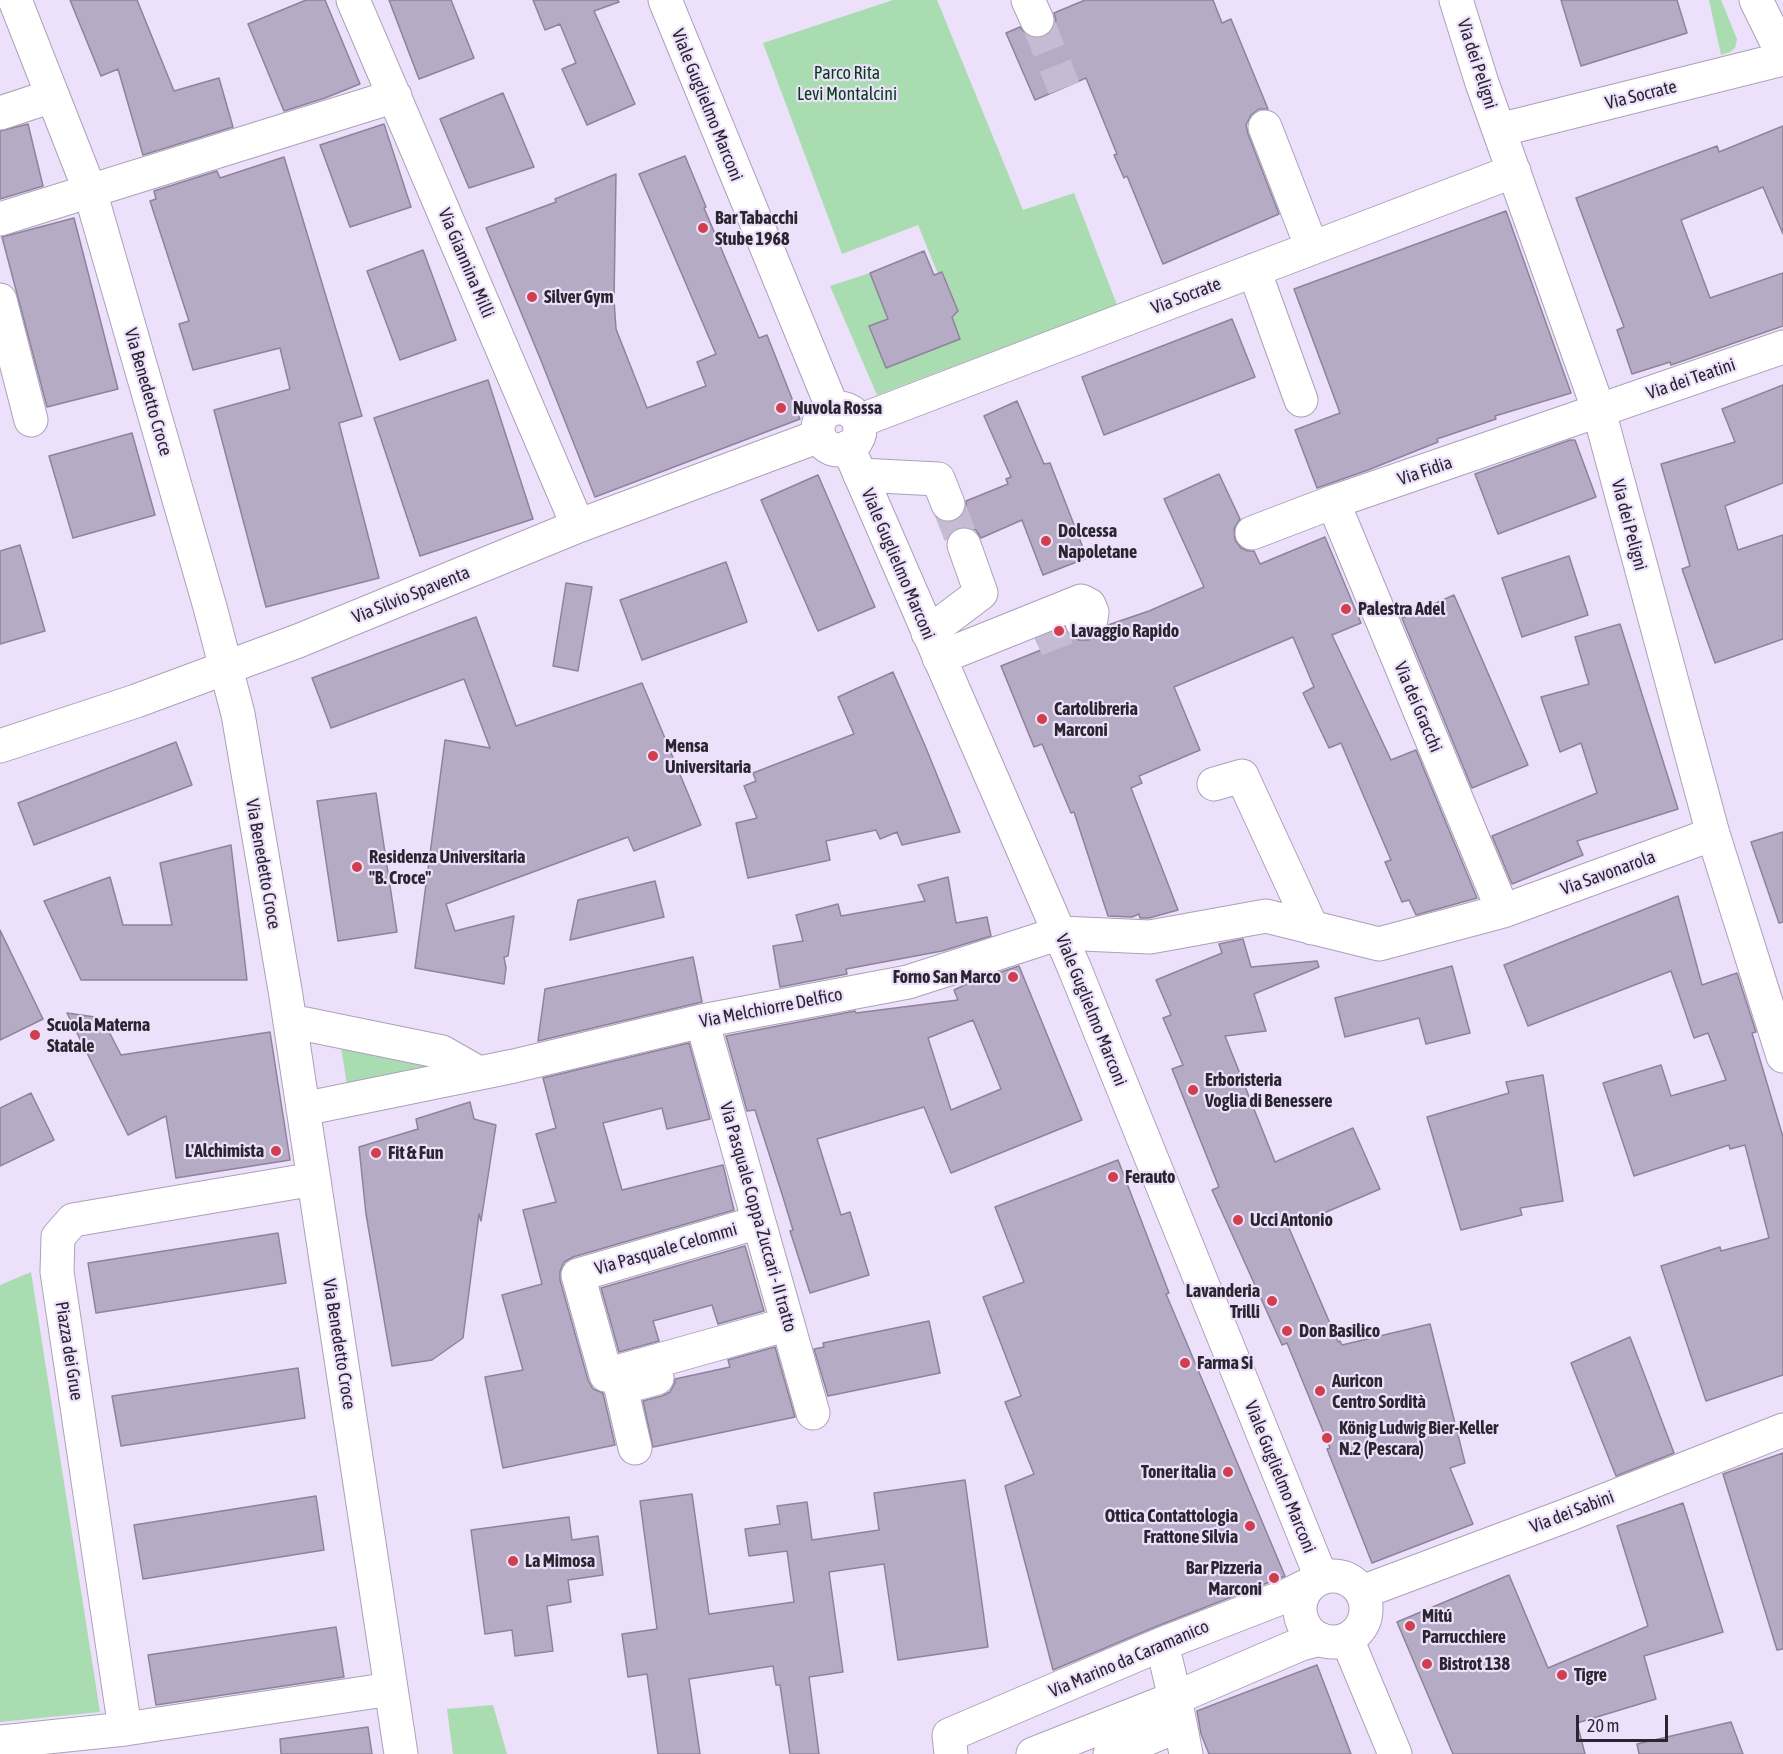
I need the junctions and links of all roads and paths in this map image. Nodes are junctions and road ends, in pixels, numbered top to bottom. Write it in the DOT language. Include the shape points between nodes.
graph roads {
  1 [pos="15,0"];
  2 [pos="353,0"];
  3 [pos="664,0"];
  4 [pos="1456,0"];
  5 [pos="1756,0"];
  6 [pos="1783,57"];
  7 [pos="52,96"];
  8 [pos="395,96"];
  9 [pos="0,113"];
  10 [pos="1265,127"];
  11 [pos="1499,130"];
  12 [pos="1514,171"];
  13 [pos="90,191"];
  14 [pos="0,219"];
  15 [pos="1312,248"];
  16 [pos="1254,270"];
  17 [pos="0,300"];
  18 [pos="1783,347"];
  19 [pos="1301,400"];
  20 [pos="1599,411"];
  21 [pos="31,420"];
  22 [pos="844,438"];
  23 [pos="1333,502"];
  24 [pos="948,504"];
  25 [pos="578,526"];
  26 [pos="1251,533"];
  27 [pos="964,545"];
  28 [pos="1082,622"];
  29 [pos="1036,640"];
  30 [pos="937,655"];
  31 [pos="226,668"];
  32 [pos="0,746"];
  33 [pos="1214,784"];
  34 [pos="1713,834"];
  35 [pos="1503,911"];
  36 [pos="1312,928"];
  37 [pos="1060,933"];
  38 [pos="290,1021"];
  39 [pos="702,1021"];
  40 [pos="1783,1056"];
  41 [pos="479,1073"];
  42 [pos="303,1109"];
  43 [pos="314,1179"];
  44 [pos="759,1222"];
  45 [pos="790,1332"];
  46 [pos="813,1413"];
  47 [pos="1783,1430"];
  48 [pos="635,1448"];
  49 [pos="1315,1581"];
  50 [pos="1361,1589"];
  51 [pos="1333,1639"];
  52 [pos="1162,1644"];
  53 [pos="391,1689"];
  54 [pos="1180,1725"];
  55 [pos="113,1738"];
  56 [pos="0,1742"];
  57 [pos="950,1745"];
  58 [pos="401,1754"];
  59 [pos="1033,1754"];
  60 [pos="1110,1754"];
  61 [pos="1395,1754"];
  1 -- 7 [label="street, Via Benedetto Croce"];
  2 -- 8 [label="street, Via Giannina Milli"];
  3 -- 22 [label="street, Viale Guglielmo Marconi"];
  4 -- 11 [label="street, Via dei Peligni"];
  5 -- 6 [label="street"];
  6 -- 11 [label="street, Via Socrate"];
  7 -- 9 [label="street"];
  7 -- 13 [label="street, Via Benedetto Croce"];
  8 -- 13 [label="street"];
  8 -- 25 [label="street, Via Giannina Milli"];
  10 -- 15 [label="street"];
  11 -- 12 [label="street, Via dei Peligni"];
  12 -- 15 [label="street, Via Socrate"];
  12 -- 20 [label="street, Via dei Peligni"];
  13 -- 14 [label="street"];
  13 -- 31 [label="street, Via Benedetto Croce"];
  15 -- 16 [label="street, Via Socrate"];
  16 -- 19 [label="street"];
  16 -- 22 [label="street, Via Socrate"];
  17 -- 21 [label="street"];
  18 -- 20 [label="street, Via dei Teatini"];
  20 -- 23 [label="street, Via Fidia"];
  20 -- 34 [label="street, Via dei Peligni"];
  22 -- 24 [label="street" via="938,479"];
  22 -- 25 [label="street, Via Silvio Spaventa"];
  22 -- 30 [label="street, Viale Guglielmo Marconi"];
  23 -- 26 [label="street, Via Fidia"];
  23 -- 35 [label="street, Via dei Gracchi"];
  25 -- 31 [label="street, Via Silvio Spaventa"];
  27 -- 30 [label="street" via="981,593"];
  28 -- 30 [label="street" via="1091,619 1092,612 1089,604 1080,600"];
  29 -- 30 [label="street"];
  30 -- 37 [label="street, Viale Guglielmo Marconi"];
  31 -- 32 [label="street, Via Silvio Spaventa"];
  31 -- 38 [label="street, Via Benedetto Croce" via="238,714"];
  33 -- 36 [label="street" via="1242,776"];
  34 -- 35 [label="street, Via Savonarola"];
  34 -- 40 [label="street, Via dei Peligni"];
  35 -- 36 [label="street, Via Savonarola" via="1379,944"];
  36 -- 37 [label="street, Via Savonarola" via="1266,916 1150,937"];
  37 -- 39 [label="street, Via Melchiorre Delfico" via="908,982"];
  37 -- 49 [label="street, Viale Guglielmo Marconi"];
  38 -- 41 [label="street" via="442,1052"];
  38 -- 42 [label="street, Via Benedetto Croce"];
  39 -- 41 [label="street, Via Melchiorre Delfico"];
  39 -- 44 [label="street, Via Pasquale Coppa Zuccari - II tratto"];
  41 -- 42 [label="street, Via Melchiorre Delfico"];
  42 -- 43 [label="street, Via Benedetto Croce"];
  43 -- 53 [label="street, Via Benedetto Croce"];
  43 -- 55 [label="street, Piazza dei Grue" via="73,1220 58,1238 57,1272"];
  44 -- 45 [label="street, Via Pasquale Coppa Zuccari - II tratto"];
  44 -- 45 [label="street, Via Pasquale Celommi" via="578,1275 606,1375"];
  45 -- 46 [label="street, Via Pasquale Coppa Zuccari - II tratto"];
  45 -- 48 [label="street" via="621,1388"];
  47 -- 50 [label="street, Via dei Sabini" via="1565,1516 1365,1591"];
  49 -- 50 [label="street" via="1329,1575 1347,1578"];
  49 -- 51 [label="street" via="1300,1600 1301,1619 1305,1628"];
  49 -- 52 [label="street, Via Marino da Caramanico"];
  50 -- 51 [label="street" via="1366,1618 1355,1634"];
  51 -- 54 [label="street" via="1301,1644"];
  51 -- 61 [label="street"];
  52 -- 54 [label="street"];
  52 -- 57 [label="street, Via Marino da Caramanico"];
  53 -- 55 [label="street"];
  53 -- 58 [label="street, Via Benedetto Croce"];
  54 -- 59 [label="street"];
  54 -- 60 [label="street"];
  55 -- 56 [label="street"];
}
